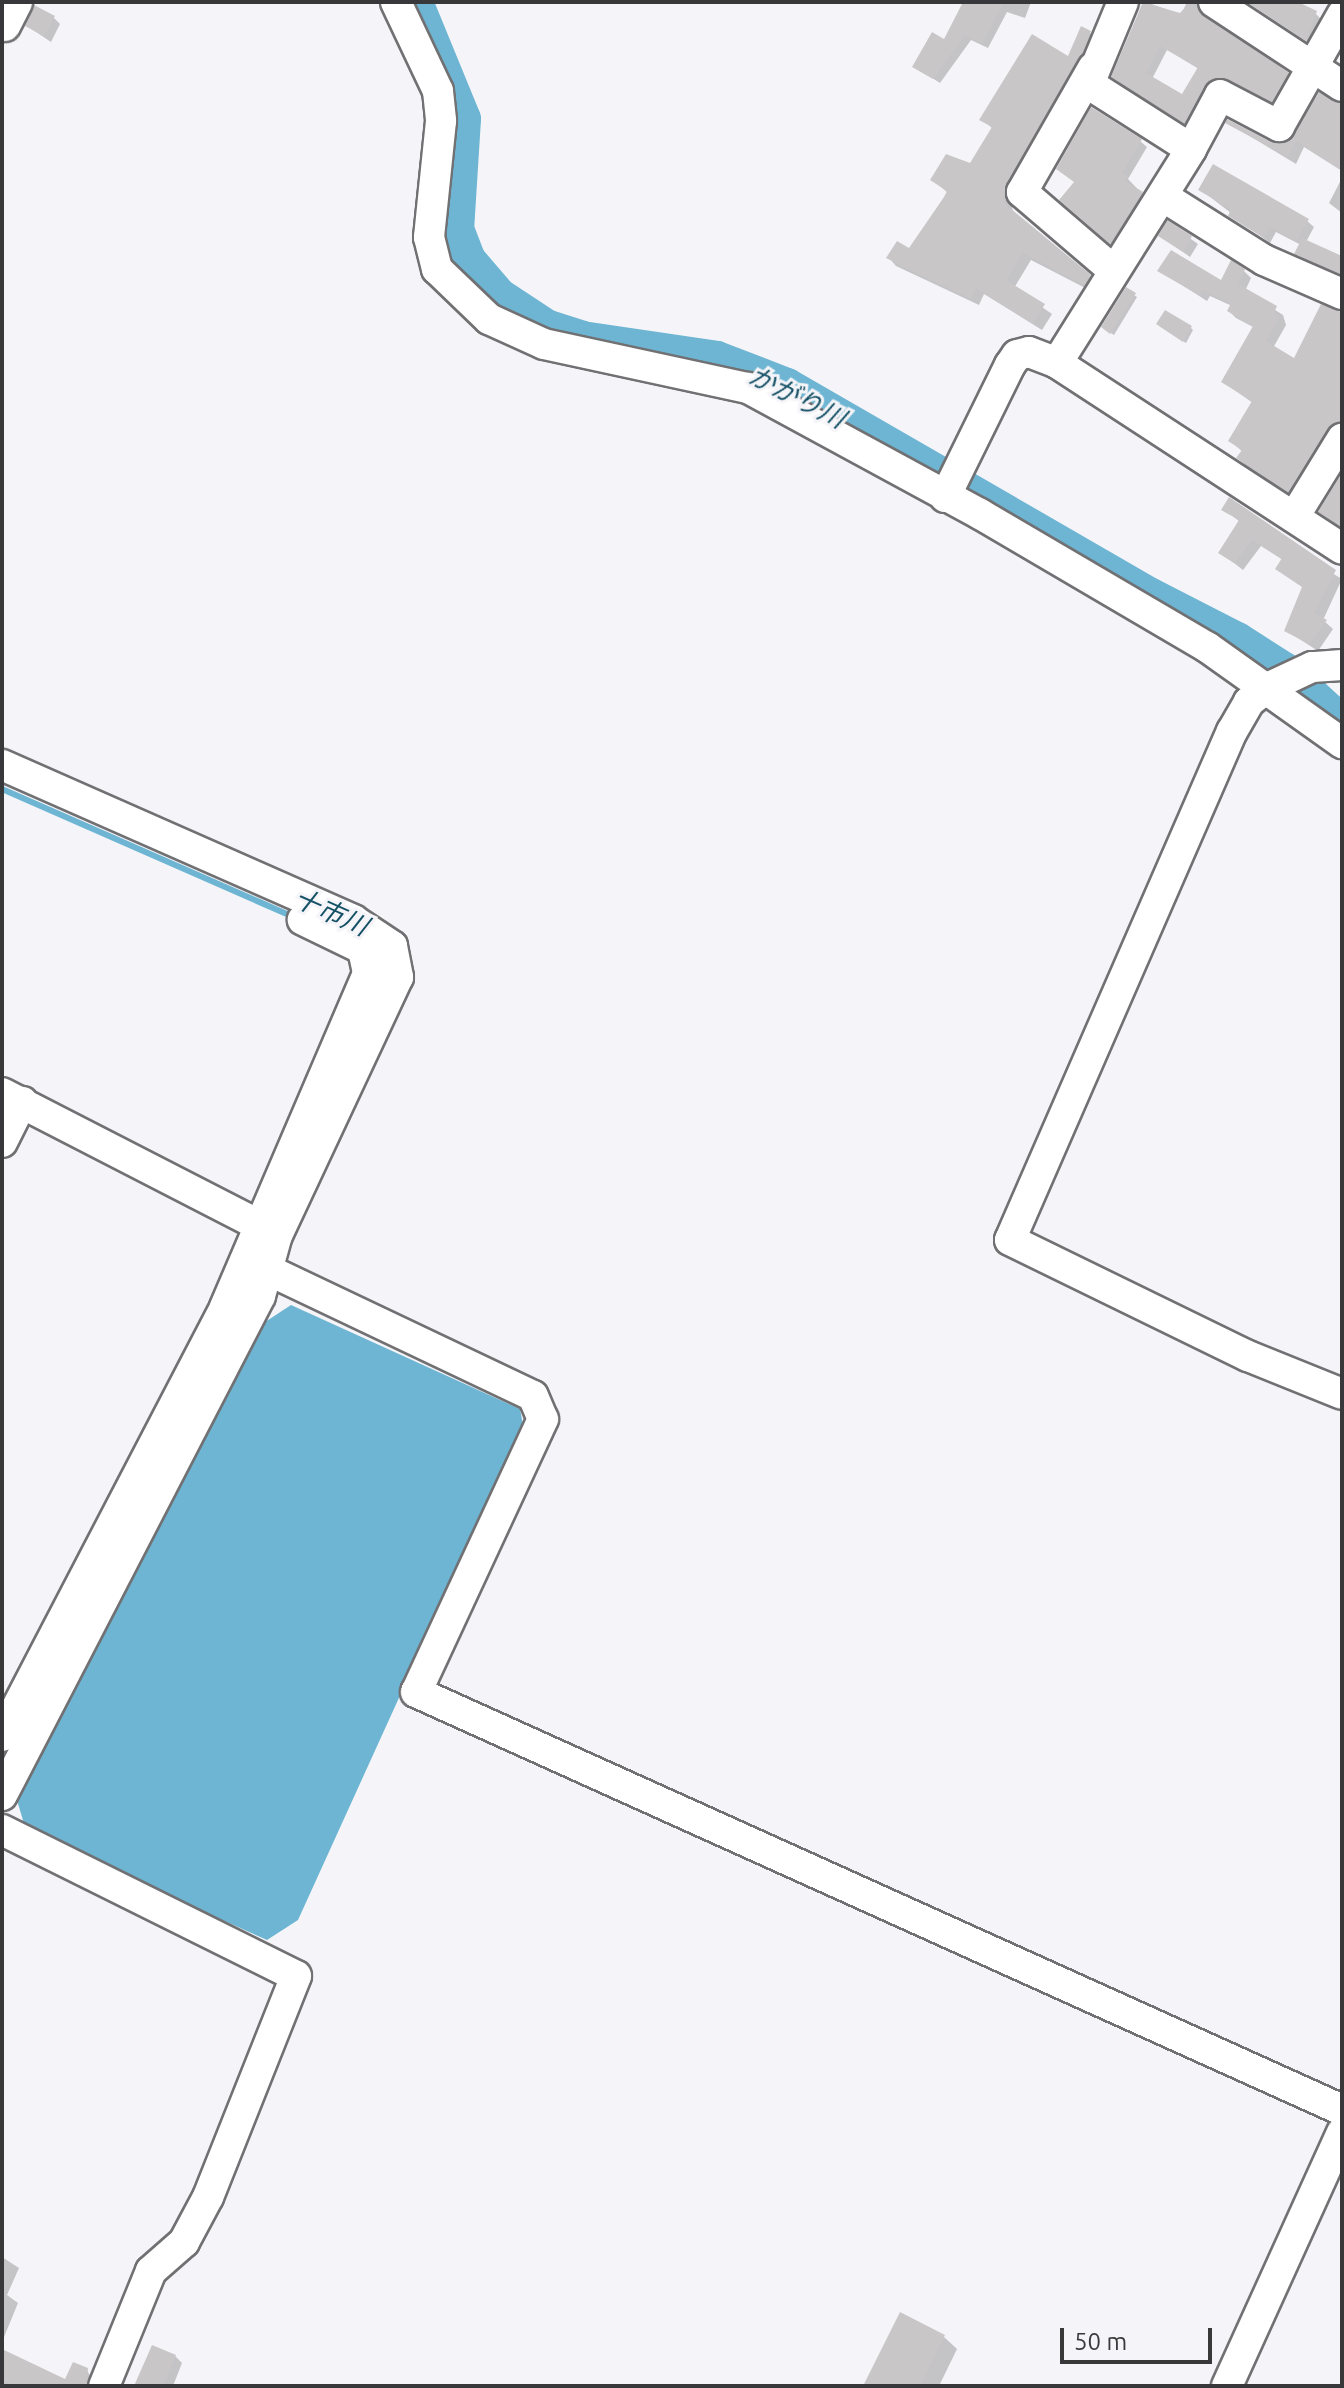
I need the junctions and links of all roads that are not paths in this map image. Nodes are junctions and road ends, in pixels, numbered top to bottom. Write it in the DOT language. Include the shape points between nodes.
graph roads {
  1 [pos="396,2"];
  2 [pos="1123,2"];
  3 [pos="1223,4"];
  4 [pos="1342,15"];
  5 [pos="1093,68"];
  6 [pos="1315,68"];
  7 [pos="1342,86"];
  8 [pos="1191,149"];
  9 [pos="1164,197"];
  10 [pos="1113,270"];
  11 [pos="1342,294"];
  12 [pos="1057,363"];
  13 [pos="1342,439"];
  14 [pos="945,497"];
  15 [pos="1294,517"];
  16 [pos="1342,549"];
  17 [pos="1342,665"];
  18 [pos="1265,689"];
  19 [pos="1342,743"];
  20 [pos="2,765"];
  21 [pos="2,787"];
  22 [pos="12,1097"];
  23 [pos="2,1142"];
  24 [pos="268,1229"];
  25 [pos="268,1270"];
  26 [pos="1342,1394"];
  27 [pos="2,1736"];
  28 [pos="2,1795"];
  29 [pos="2,1830"];
  30 [pos="2,1854"];
  31 [pos="289,1994"];
  32 [pos="1342,2110"];
  33 [pos="1342,2133"];
  34 [pos="104,2386"];
  35 [pos="1227,2386"];
  1 -- 14 [label="street" via="438,91 441,121 429,237 437,269 489,319 544,344 748,388"];
  2 -- 5 [label="street"];
  3 -- 6 [label="street"];
  4 -- 6 [label="street"];
  5 -- 8 [label="street" via="1089,84"];
  5 -- 10 [label="street" via="1022,192"];
  6 -- 7 [label="street"];
  6 -- 8 [label="street" via="1279,126 1220,95"];
  8 -- 9 [label="street"];
  9 -- 10 [label="street"];
  9 -- 11 [label="street" via="1264,260"];
  10 -- 12 [label="street"];
  12 -- 14 [label="street" via="1029,352 1017,355"];
  12 -- 15 [label="street"];
  13 -- 15 [label="street"];
  14 -- 18 [label="street" via="1207,647"];
  15 -- 16 [label="street"];
  17 -- 18 [label="street" via="1312,667"];
  18 -- 19 [label="street"];
  18 -- 26 [label="street" via="1249,702 1232,731 1010,1240 1248,1356"];
  20 -- 24 [label="street" via="353,920 392,946 398,977"];
  21 -- 24 [label="street" via="363,949 368,973"];
  22 -- 23 [label="street"];
  22 -- 24 [label="street"];
  24 -- 25 [label="street"];
  24 -- 27 [label="street"];
  25 -- 28 [label="street" via="260,1296"];
  25 -- 32 [label="street" via="533,1396 543,1419 416,1692"];
  29 -- 31 [label="street" via="296,1976"];
  30 -- 31 [label="street"];
  31 -- 34 [label="street" via="208,2197 184,2242 151,2271"];
  33 -- 35 [label="street"];
}
